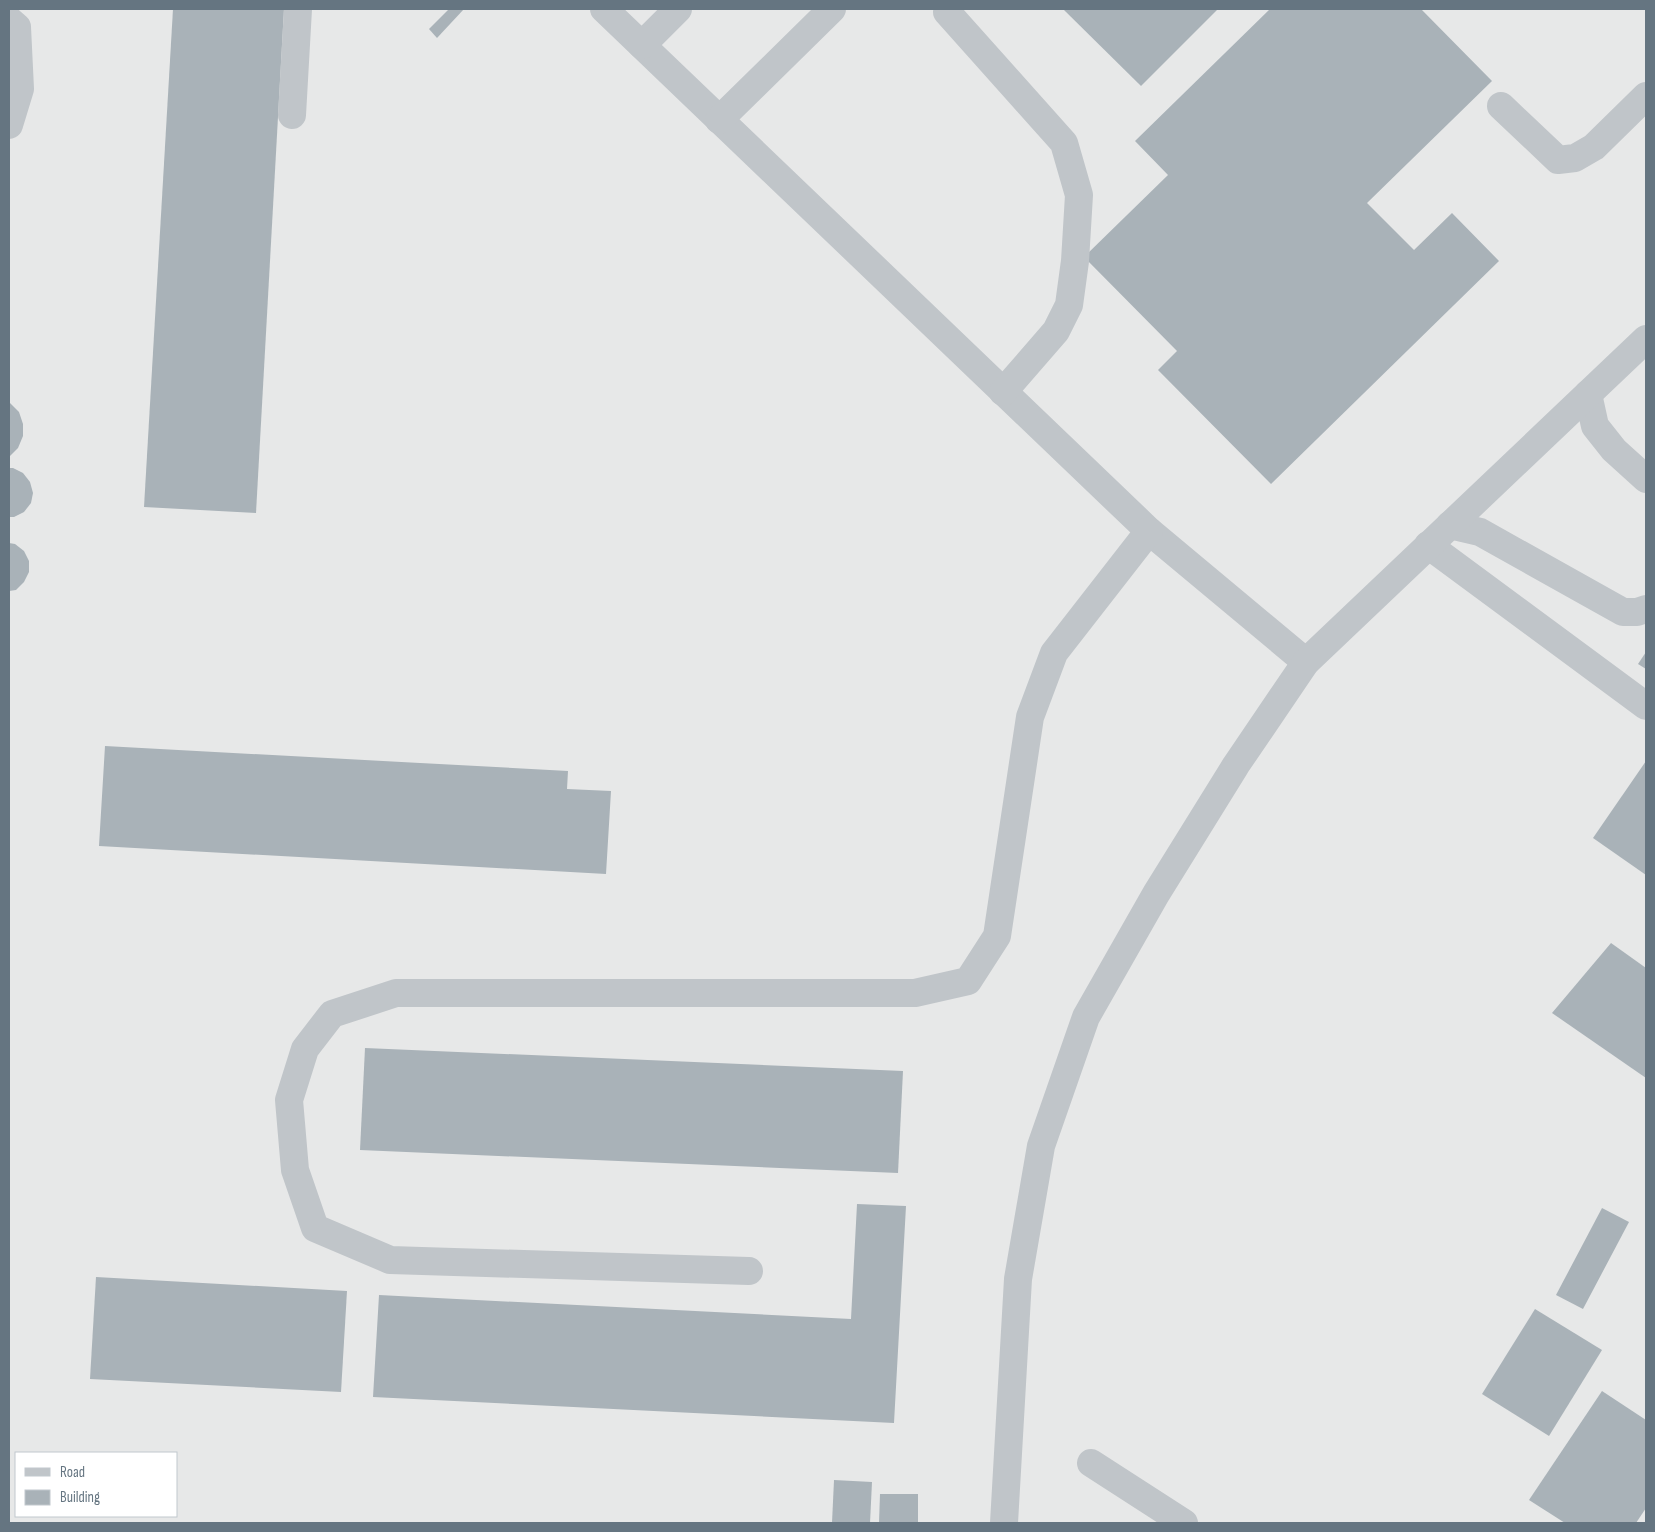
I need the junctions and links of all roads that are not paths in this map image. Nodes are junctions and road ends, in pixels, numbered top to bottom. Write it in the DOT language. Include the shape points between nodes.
graph roads {
  1 [pos="298,9"];
  2 [pos="604,9"];
  3 [pos="678,9"];
  4 [pos="832,9"];
  5 [pos="947,12"];
  6 [pos="9,20"];
  7 [pos="642,45"];
  8 [pos="1646,96"];
  9 [pos="1501,106"];
  10 [pos="292,115"];
  11 [pos="719,120"];
  12 [pos="9,125"];
  13 [pos="1646,339"];
  14 [pos="1003,392"];
  15 [pos="1588,394"];
  16 [pos="1646,479"];
  17 [pos="1450,526"];
  18 [pos="1149,531"];
  19 [pos="1428,545"];
  20 [pos="1646,609"];
  21 [pos="1306,662"];
  22 [pos="1646,706"];
  23 [pos="749,1271"];
  24 [pos="1091,1463"];
  25 [pos="1004,1523"];
  26 [pos="1184,1523"];
  1 -- 10 [label="street"];
  2 -- 7 [label="street"];
  3 -- 7 [label="street"];
  4 -- 11 [label="street"];
  5 -- 14 [label="street" via="1064,143 1079,195 1075,261 1068,305 1056,331"];
  6 -- 12 [label="street" via="17,27 20,89"];
  7 -- 11 [label="street"];
  8 -- 9 [label="street" via="1594,147 1575,158 1558,160"];
  11 -- 14 [label="street"];
  13 -- 15 [label="street"];
  14 -- 18 [label="street"];
  15 -- 16 [label="street" via="1595,426 1614,450"];
  15 -- 17 [label="street"];
  17 -- 19 [label="street"];
  17 -- 20 [label="street" via="1480,532 1623,612"];
  18 -- 21 [label="street"];
  18 -- 23 [label="street" via="1054,654 1030,717 997,936 968,981 915,993 396,993 332,1014 305,1049 289,1100 295,1170 315,1228 390,1260"];
  19 -- 21 [label="street"];
  19 -- 22 [label="street"];
  21 -- 25 [label="street" via="1236,764 1156,894 1086,1017 1041,1146 1018,1279"];
  24 -- 26 [label="street"];
}
